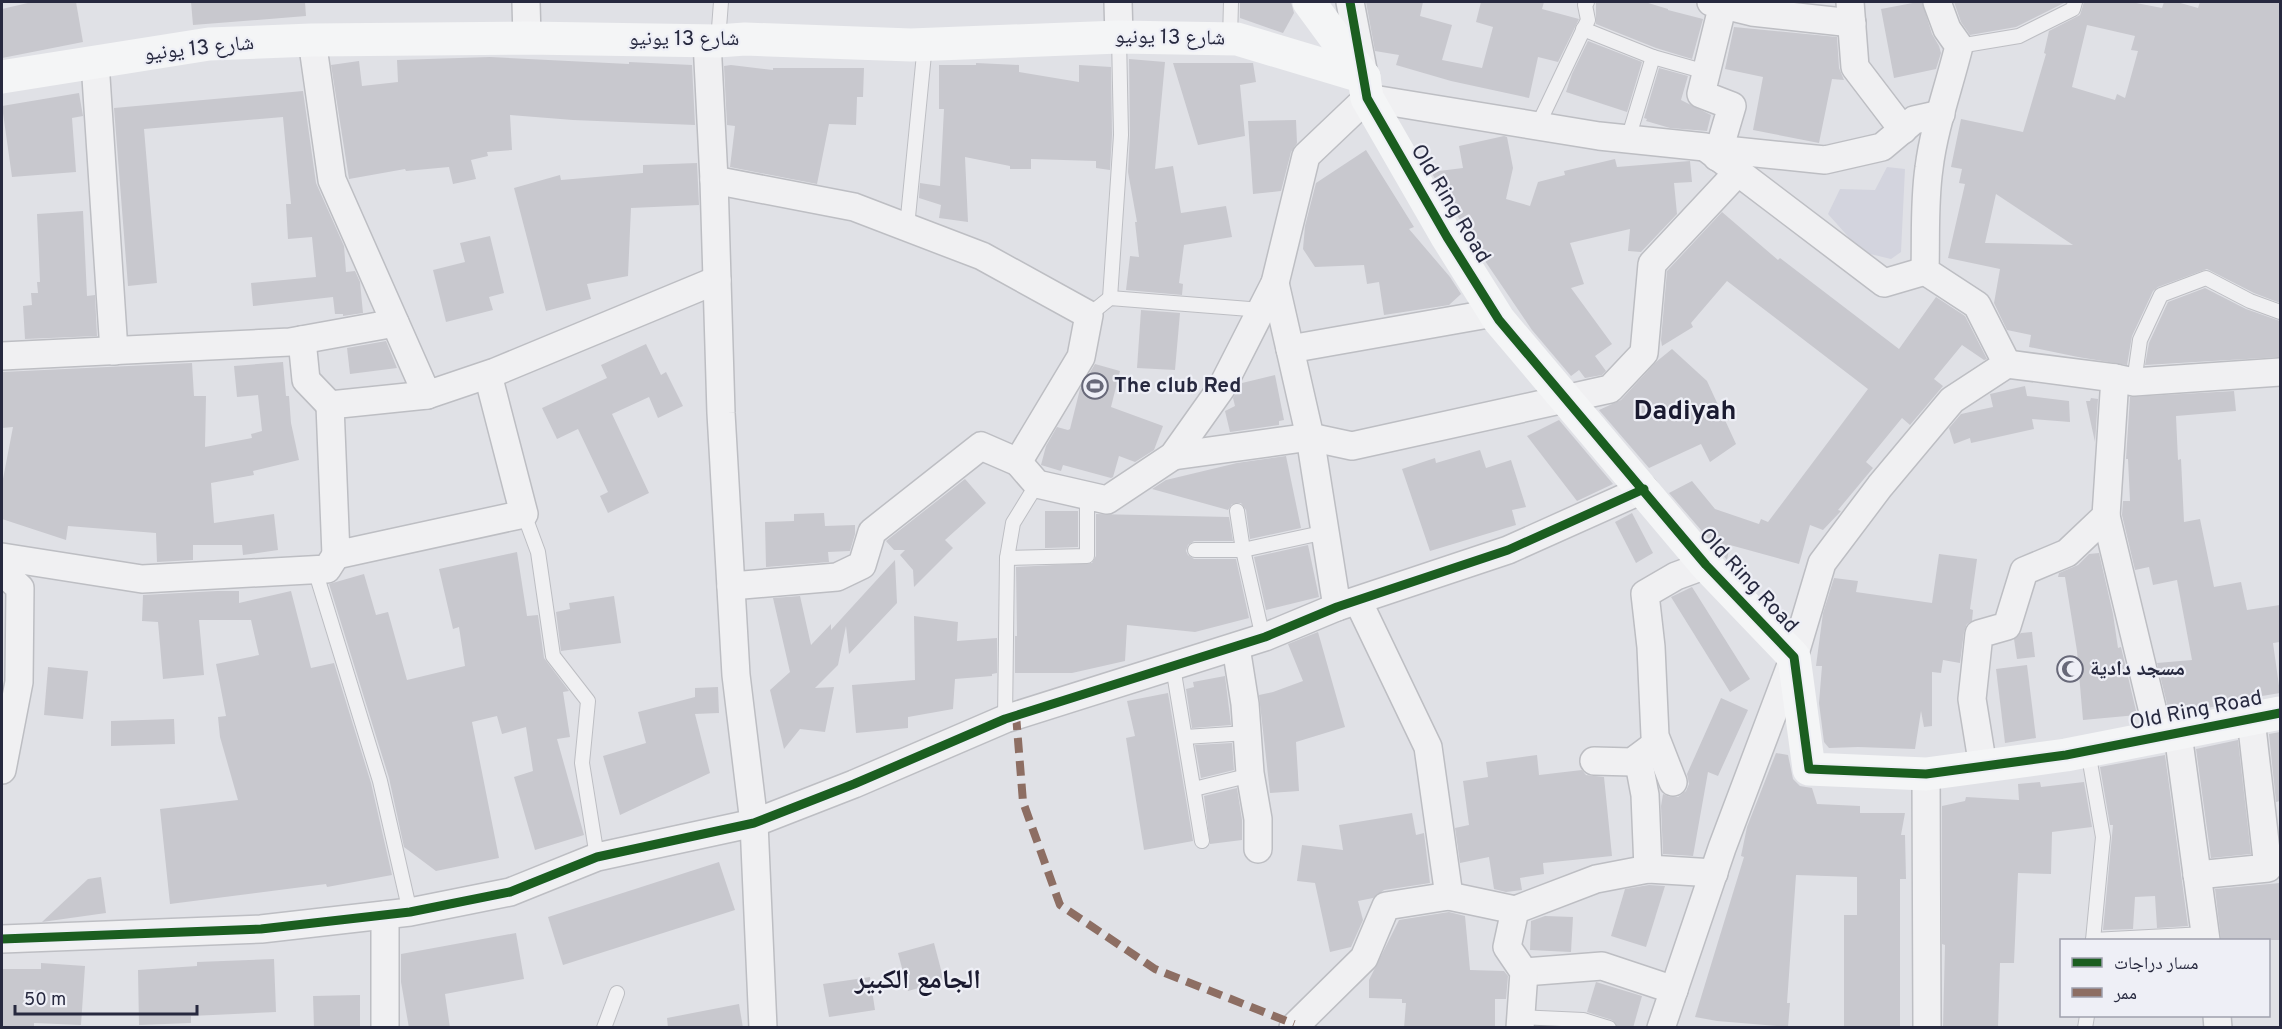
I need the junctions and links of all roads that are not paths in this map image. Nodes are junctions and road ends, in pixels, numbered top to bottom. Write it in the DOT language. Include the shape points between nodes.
graph roads {
  1 [pos="526,2"];
  2 [pos="721,2"];
  3 [pos="1118,2"];
  4 [pos="1231,2"];
  5 [pos="1309,2"];
  6 [pos="1350,2"];
  7 [pos="1587,2"];
  8 [pos="1937,2"];
  9 [pos="2075,2"];
  10 [pos="1717,3"];
  11 [pos="1851,12"];
  12 [pos="1583,29"];
  13 [pos="1119,37"];
  14 [pos="527,38"];
  15 [pos="1230,39"];
  16 [pos="312,40"];
  17 [pos="712,41"];
  18 [pos="925,44"];
  19 [pos="1959,46"];
  20 [pos="1653,57"];
  21 [pos="95,62"];
  22 [pos="1706,72"];
  23 [pos="2,77"];
  24 [pos="1366,87"];
  25 [pos="1941,114"];
  26 [pos="1538,126"];
  27 [pos="1903,129"];
  28 [pos="1628,139"];
  29 [pos="1720,156"];
  30 [pos="714,180"];
  31 [pos="907,227"];
  32 [pos="1925,271"];
  33 [pos="717,280"];
  34 [pos="1275,283"];
  35 [pos="1110,298"];
  36 [pos="1262,310"];
  37 [pos="2280,312"];
  38 [pos="1494,313"];
  39 [pos="1089,315"];
  40 [pos="395,323"];
  41 [pos="302,340"];
  42 [pos="1290,349"];
  43 [pos="114,351"];
  44 [pos="2,356"];
  45 [pos="2007,364"];
  46 [pos="2280,372"];
  47 [pos="488,375"];
  48 [pos="2124,380"];
  49 [pos="427,395"];
  50 [pos="1566,398"];
  51 [pos="330,405"];
  52 [pos="1310,436"];
  53 [pos="1173,456"];
  54 [pos="1018,462"];
  55 [pos="1037,484"];
  56 [pos="1644,489"];
  57 [pos="1087,496"];
  58 [pos="1237,511"];
  59 [pos="524,514"];
  60 [pos="2106,516"];
  61 [pos="1326,532"];
  62 [pos="1195,550"];
  63 [pos="1243,550"];
  64 [pos="2,557"];
  65 [pos="1007,558"];
  66 [pos="326,563"];
  67 [pos="1706,565"];
  68 [pos="2,571"];
  69 [pos="731,586"];
  70 [pos="1348,604"];
  71 [pos="1263,638"];
  72 [pos="1236,647"];
  73 [pos="1794,657"];
  74 [pos="1173,667"];
  75 [pos="2266,716"];
  76 [pos="1005,719"];
  77 [pos="1247,733"];
  78 [pos="2168,735"];
  79 [pos="1185,737"];
  80 [pos="1648,750"];
  81 [pos="2088,751"];
  82 [pos="1594,761"];
  83 [pos="1983,767"];
  84 [pos="2,770"];
  85 [pos="1926,774"];
  86 [pos="1251,776"];
  87 [pos="1673,782"];
  88 [pos="1194,789"];
  89 [pos="754,823"];
  90 [pos="1202,841"];
  91 [pos="1258,849"];
  92 [pos="597,857"];
  93 [pos="1648,869"];
  94 [pos="2274,871"];
  95 [pos="1714,873"];
  96 [pos="2197,875"];
  97 [pos="1449,896"];
  98 [pos="1515,910"];
  99 [pos="398,914"];
  100 [pos="2206,937"];
  101 [pos="2,939"];
  102 [pos="2093,939"];
  103 [pos="2131,939"];
  104 [pos="1524,972"];
  105 [pos="1674,990"];
  106 [pos="617,993"];
  107 [pos="1520,1022"];
  108 [pos="385,1028"];
  109 [pos="604,1028"];
  110 [pos="763,1028"];
  111 [pos="1293,1028"];
  112 [pos="1609,1028"];
  113 [pos="1661,1028"];
  114 [pos="1927,1028"];
  1 -- 14 [label="street"];
  2 -- 17 [label="lane"];
  3 -- 13 [label="street"];
  4 -- 15 [label="lane"];
  5 -- 24 [label="street, Old Ring Road"];
  6 -- 24 [label="street"];
  7 -- 12 [label="lane" via="1588,20"];
  8 -- 19 [label="street" via="1947,29"];
  9 -- 19 [label="lane" via="2073,9 2019,36"];
  10 -- 11 [label="street" via="1752,12"];
  10 -- 22 [label="street"];
  11 -- 27 [label="street" via="1855,67"];
  12 -- 20 [label="lane"];
  12 -- 26 [label="lane"];
  13 -- 15 [label="street, شارع 13 يونيو"];
  13 -- 18 [label="street, شارع 13 يونيو"];
  13 -- 35 [label="lane" via="1121,135"];
  14 -- 16 [label="street, شارع 13 يونيو"];
  14 -- 17 [label="street, شارع 13 يونيو"];
  15 -- 24 [label="street, شارع 13 يونيو"];
  16 -- 21 [label="street, شارع 13 يونيو" via="209,44"];
  16 -- 40 [label="street" via="332,180"];
  17 -- 18 [label="street, شارع 13 يونيو"];
  17 -- 30 [label="street"];
  18 -- 31 [label="lane"];
  19 -- 25 [label="street"];
  20 -- 22 [label="lane"];
  20 -- 28 [label="lane"];
  21 -- 23 [label="street, شارع 13 يونيو"];
  21 -- 43 [label="street"];
  22 -- 29 [label="street" via="1701,94 1732,106"];
  24 -- 26 [label="street"];
  24 -- 34 [label="street" via="1305,156"];
  24 -- 38 [label="street, Old Ring Road" via="1447,237"];
  25 -- 27 [label="street" via="1914,120"];
  25 -- 32 [label="street" via="1929,170"];
  26 -- 28 [label="street"];
  27 -- 29 [label="street" via="1882,147 1825,160"];
  28 -- 29 [label="street"];
  29 -- 32 [label="street" via="1884,283"];
  29 -- 50 [label="street" via="1652,264 1644,353 1610,389"];
  30 -- 31 [label="street" via="854,207"];
  30 -- 33 [label="street"];
  31 -- 39 [label="street" via="982,256"];
  32 -- 45 [label="street" via="1977,306"];
  33 -- 47 [label="street"];
  33 -- 69 [label="street"];
  34 -- 36 [label="street"];
  34 -- 42 [label="street"];
  35 -- 36 [label="lane"];
  35 -- 39 [label="lane"];
  36 -- 53 [label="street" via="1222,387"];
  37 -- 48 [label="lane" via="2206,278 2161,295"];
  38 -- 42 [label="street"];
  38 -- 50 [label="street, Old Ring Road"];
  39 -- 54 [label="street" via="1081,357"];
  40 -- 41 [label="street"];
  40 -- 49 [label="street"];
  41 -- 43 [label="street"];
  41 -- 51 [label="street" via="306,380"];
  42 -- 52 [label="street"];
  43 -- 44 [label="street"];
  45 -- 48 [label="street"];
  45 -- 73 [label="street" via="1952,400 1822,563"];
  46 -- 48 [label="street"];
  47 -- 49 [label="street"];
  47 -- 59 [label="street"];
  48 -- 60 [label="street"];
  49 -- 51 [label="street"];
  50 -- 52 [label="street" via="1352,446"];
  50 -- 56 [label="street, Old Ring Road"];
  51 -- 66 [label="street"];
  52 -- 53 [label="street"];
  52 -- 61 [label="street"];
  53 -- 57 [label="street" via="1107,500"];
  54 -- 55 [label="street"];
  54 -- 69 [label="street" via="981,446 872,532 862,565 837,577"];
  55 -- 57 [label="street"];
  55 -- 65 [label="lane" via="1013,523"];
  56 -- 67 [label="street, Old Ring Road"];
  56 -- 70 [label="street" via="1508,550"];
  57 -- 65 [label="lane" via="1087,556"];
  58 -- 63 [label="lane"];
  59 -- 66 [label="street"];
  59 -- 92 [label="lane" via="538,552 553,657 588,701 582,763"];
  60 -- 78 [label="street"];
  60 -- 83 [label="street" via="2067,553 2024,571 2007,626 1979,634 1972,699"];
  61 -- 63 [label="lane"];
  61 -- 70 [label="street"];
  62 -- 63 [label="lane"];
  63 -- 71 [label="lane"];
  64 -- 66 [label="street" via="142,579"];
  65 -- 76 [label="lane"];
  66 -- 99 [label="lane" via="380,781"];
  67 -- 73 [label="street, Old Ring Road"];
  67 -- 80 [label="street" via="1645,594 1655,736"];
  68 -- 84 [label="street" via="20,588 19,682"];
  69 -- 89 [label="street"];
  70 -- 71 [label="street"];
  70 -- 97 [label="street" via="1428,747"];
  71 -- 72 [label="street"];
  72 -- 74 [label="street"];
  72 -- 77 [label="street"];
  73 -- 85 [label="street, Old Ring Road" via="1809,769"];
  73 -- 95 [label="street"];
  74 -- 76 [label="street"];
  74 -- 79 [label="lane"];
  75 -- 78 [label="street, Old Ring Road"];
  75 -- 94 [label="street"];
  76 -- 89 [label="street"];
  77 -- 79 [label="lane"];
  77 -- 86 [label="street"];
  78 -- 81 [label="street, Old Ring Road"];
  78 -- 96 [label="street"];
  79 -- 88 [label="lane"];
  80 -- 82 [label="street" via="1632,762"];
  80 -- 87 [label="street"];
  80 -- 93 [label="street"];
  81 -- 83 [label="street, Old Ring Road"];
  81 -- 102 [label="lane" via="2103,837"];
  83 -- 85 [label="street, Old Ring Road"];
  85 -- 114 [label="street"];
  86 -- 88 [label="lane"];
  86 -- 91 [label="street"];
  88 -- 90 [label="lane"];
  89 -- 92 [label="street"];
  89 -- 110 [label="street"];
  92 -- 99 [label="street" via="510,892"];
  93 -- 95 [label="street"];
  93 -- 98 [label="street" via="1596,879"];
  94 -- 96 [label="street"];
  95 -- 105 [label="street"];
  96 -- 100 [label="street"];
  97 -- 98 [label="street"];
  97 -- 111 [label="street" via="1386,906 1364,958"];
  98 -- 104 [label="street" via="1507,947"];
  99 -- 101 [label="street" via="261,929"];
  99 -- 108 [label="street"];
  100 -- 103 [label="lane"];
  104 -- 105 [label="street" via="1602,966"];
  104 -- 107 [label="street"];
  105 -- 113 [label="street"];
  106 -- 109 [label="lane"];
  107 -- 112 [label="lane" via="1583,1020"];
}
